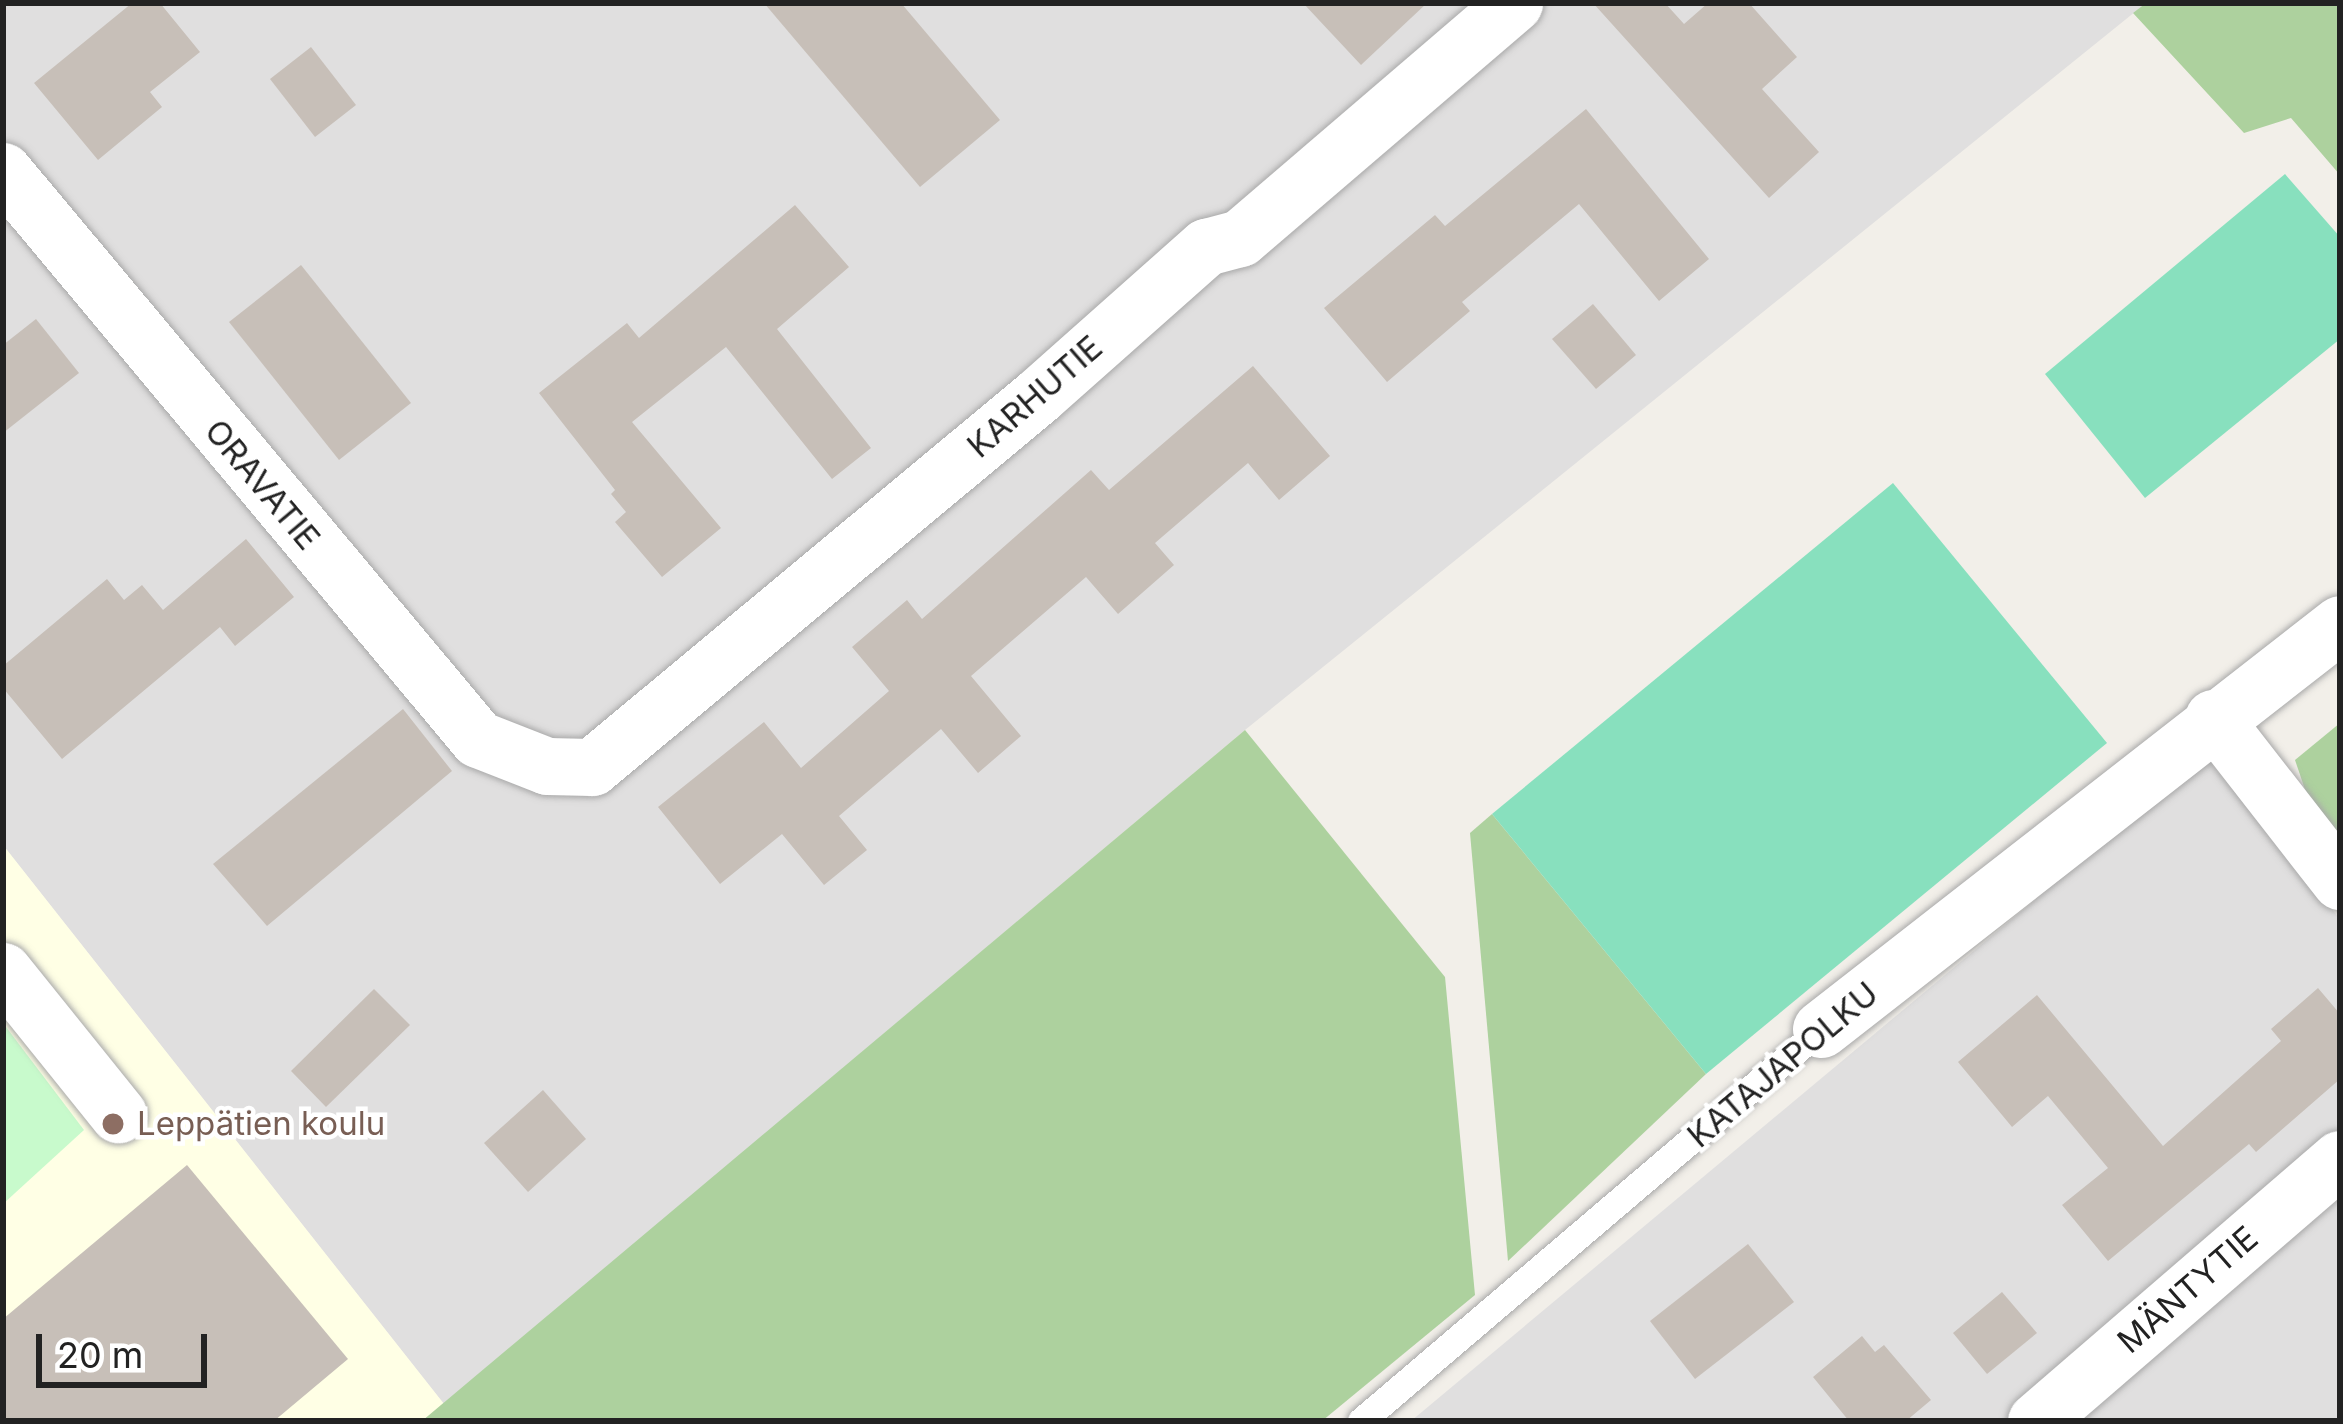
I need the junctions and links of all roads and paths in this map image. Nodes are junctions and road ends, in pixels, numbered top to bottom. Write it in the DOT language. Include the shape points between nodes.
graph roads {
  1 [pos="1514,3"];
  2 [pos="3,170"];
  3 [pos="2340,624"];
  4 [pos="2213,718"];
  5 [pos="547,766"];
  6 [pos="2340,881"];
  7 [pos="3,971"];
  8 [pos="1821,1030"];
  9 [pos="118,1114"];
  10 [pos="2340,1159"];
  11 [pos="1361,1421"];
  12 [pos="2036,1421"];
  1 -- 5 [label="street, KARHUTIE" via="1240,238 1206,247 592,767"];
  2 -- 5 [label="street, ORAVATIE" via="478,739"];
  3 -- 4 [label="street, KATAJAPOLKU"];
  4 -- 6 [label="street"];
  4 -- 8 [label="street, KATAJAPOLKU"];
  7 -- 9 [label="street"];
  8 -- 11 [label="lane, KATAJAPOLKU"];
  10 -- 12 [label="street, MÄNTYTIE"];
}
